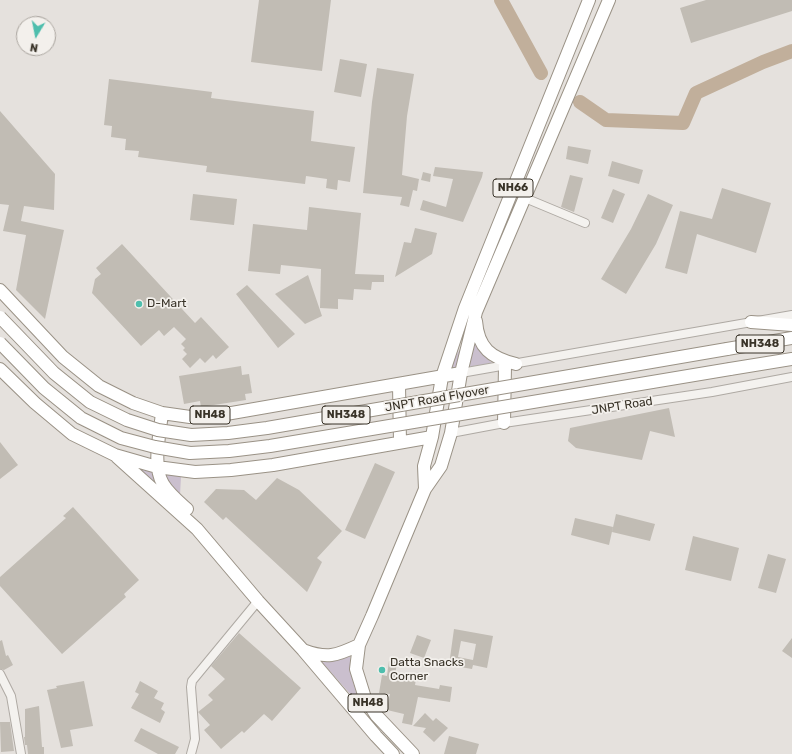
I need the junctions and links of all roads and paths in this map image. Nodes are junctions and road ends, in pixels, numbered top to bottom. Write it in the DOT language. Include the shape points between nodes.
graph roads {
  1 [pos="589,0"];
  2 [pos="609,0"];
  3 [pos="525,198"];
  4 [pos="585,223"];
  5 [pos="0,290"];
  6 [pos="476,312"];
  7 [pos="792,315"];
  8 [pos="0,317"];
  9 [pos="751,322"];
  10 [pos="792,325"];
  11 [pos="792,338"];
  12 [pos="0,343"];
  13 [pos="792,359"];
  14 [pos="510,365"];
  15 [pos="0,369"];
  16 [pos="461,373"];
  17 [pos="442,377"];
  18 [pos="792,377"];
  19 [pos="399,384"];
  20 [pos="162,412"];
  21 [pos="504,423"];
  22 [pos="452,433"];
  23 [pos="432,437"];
  24 [pos="400,442"];
  25 [pos="115,455"];
  26 [pos="157,467"];
  27 [pos="425,489"];
  28 [pos="197,529"];
  29 [pos="258,601"];
  30 [pos="360,642"];
  31 [pos="303,650"];
  32 [pos="0,674"];
  33 [pos="21,754"];
  34 [pos="191,754"];
  35 [pos="393,754"];
  36 [pos="413,754"];
  1 -- 17 [label="highway, NH66" via="465,308"];
  2 -- 3 [label="highway, NH66"];
  3 -- 4 [label="street"];
  3 -- 6 [label="highway, NH66"];
  5 -- 20 [label="highway, NH48" via="63,357 99,386 133,403"];
  6 -- 14 [label="highway" via="479,336 485,348"];
  6 -- 16 [label="highway, NH66"];
  7 -- 9 [label="street"];
  8 -- 11 [label="highway, JNPT Road Flyover / NH348, bridge" via="54,373 90,402 127,420 158,430 191,435 267,428"];
  9 -- 10 [label="highway"];
  9 -- 14 [label="street"];
  12 -- 13 [label="highway, JNPT Road Flyover / NH348, bridge" via="44,388 81,418 121,438 190,453 270,446"];
  14 -- 16 [label="street"];
  14 -- 21 [label="highway"];
  15 -- 25 [label="highway, NH48" via="72,434"];
  16 -- 17 [label="highway, NH48"];
  16 -- 22 [label="highway"];
  17 -- 19 [label="highway, NH48"];
  17 -- 23 [label="highway"];
  18 -- 21 [label="street, JNPT Road" via="712,392"];
  19 -- 20 [label="highway, NH48" via="226,414 190,417"];
  19 -- 24 [label="highway"];
  20 -- 26 [label="highway"];
  21 -- 22 [label="street, JNPT Road"];
  22 -- 27 [label="highway" via="441,466"];
  23 -- 24 [label="highway"];
  23 -- 27 [label="highway" via="424,466"];
  24 -- 26 [label="highway" via="231,470 195,472"];
  25 -- 26 [label="highway"];
  25 -- 28 [label="highway, NH48"];
  26 -- 28 [label="highway" via="163,483 193,514"];
  27 -- 30 [label="highway"];
  28 -- 29 [label="highway, NH48"];
  29 -- 31 [label="highway, NH48"];
  29 -- 34 [label="street" via="192,681 195,739"];
  30 -- 31 [label="highway" via="332,656"];
  30 -- 36 [label="highway, NH48" via="356,669 365,698 376,715"];
  31 -- 35 [label="highway, NH48"];
  32 -- 33 [label="street" via="11,696"];
}
